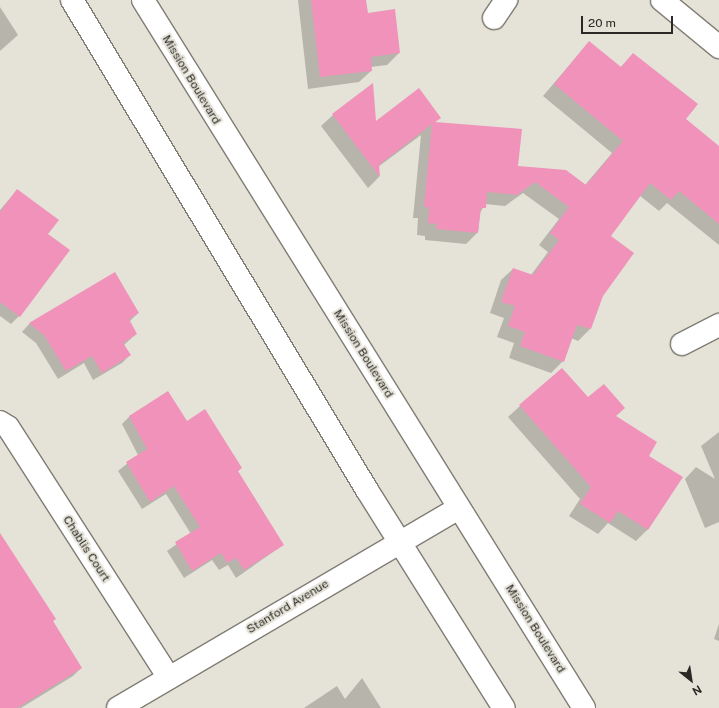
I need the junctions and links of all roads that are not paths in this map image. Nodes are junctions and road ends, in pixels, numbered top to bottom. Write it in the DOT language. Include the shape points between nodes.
graph roads {
  1 [pos="72,0"];
  2 [pos="143,0"];
  3 [pos="506,0"];
  4 [pos="662,0"];
  5 [pos="494,18"];
  6 [pos="719,47"];
  7 [pos="719,325"];
  8 [pos="682,344"];
  9 [pos="0,422"];
  10 [pos="459,508"];
  11 [pos="399,541"];
  12 [pos="169,678"];
  13 [pos="118,708"];
  14 [pos="504,708"];
  15 [pos="584,708"];
  1 -- 11 [label="main road"];
  2 -- 10 [label="main road, Mission Boulevard"];
  3 -- 5 [label="main road"];
  4 -- 6 [label="main road"];
  7 -- 8 [label="main road"];
  9 -- 12 [label="main road, Chablis Court" via="8,427"];
  10 -- 11 [label="main road, Stanford Avenue"];
  10 -- 15 [label="main road, Mission Boulevard"];
  11 -- 12 [label="main road, Stanford Avenue"];
  11 -- 14 [label="main road"];
  12 -- 13 [label="main road, Stanford Avenue"];
}
